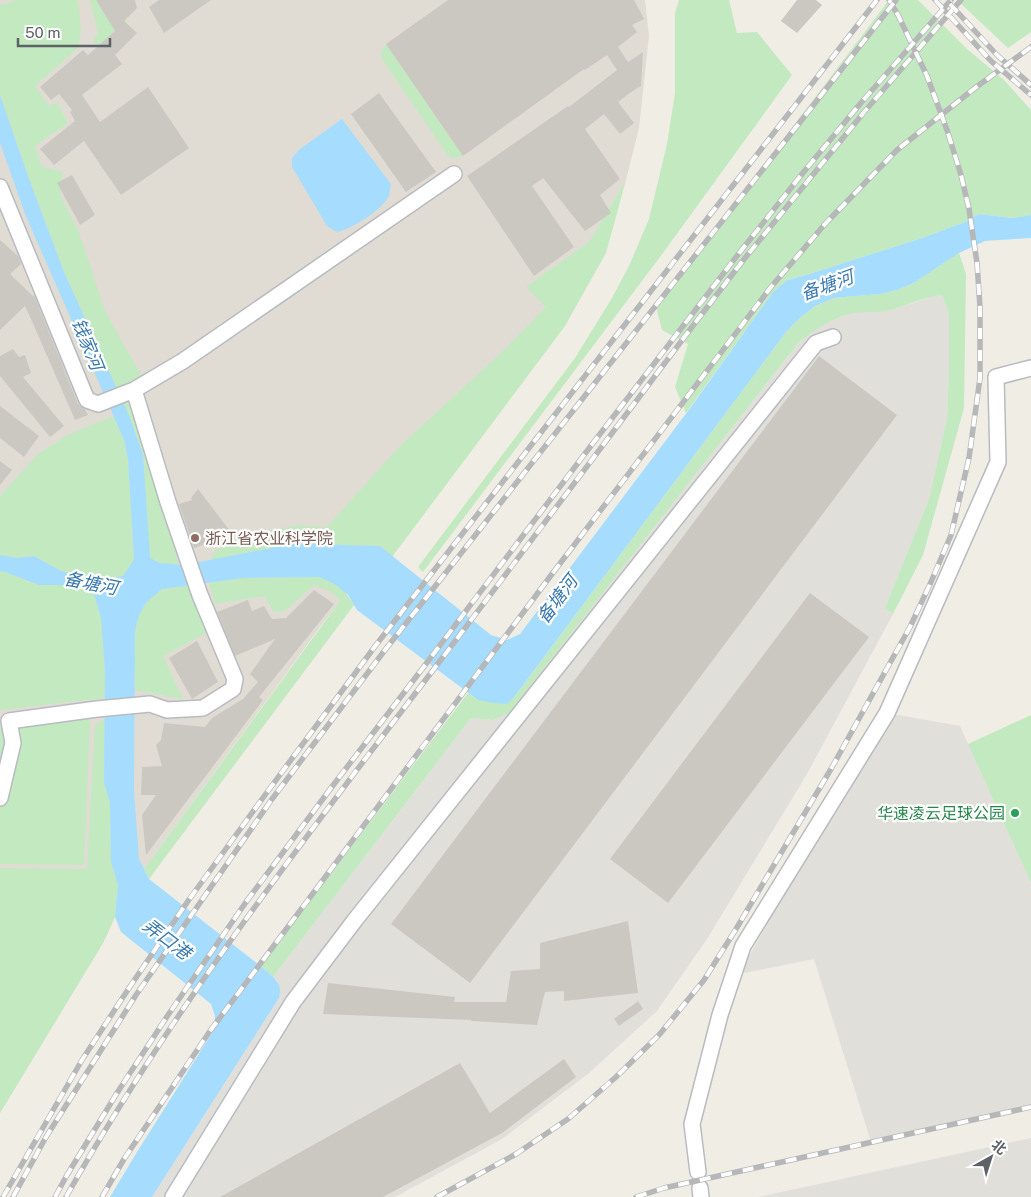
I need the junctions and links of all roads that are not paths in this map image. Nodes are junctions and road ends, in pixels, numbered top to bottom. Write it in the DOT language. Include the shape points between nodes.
graph roads {
  1 [pos="454,174"];
  2 [pos="0,187"];
  3 [pos="833,338"];
  4 [pos="1031,368"];
  5 [pos="134,390"];
  6 [pos="0,798"];
  7 [pos="698,1172"];
  8 [pos="172,1197"];
  1 -- 5 [label="street" via="183,361"];
  2 -- 5 [label="street" via="87,400 98,404"];
  3 -- 8 [label="street" via="816,343 356,920 293,1002"];
  4 -- 7 [label="street" via="996,377 998,462 887,713 743,946 720,1015 692,1124"];
  5 -- 6 [label="street" via="200,595 235,679 233,689 203,708 168,710 150,704 9,721 13,743"];
}
